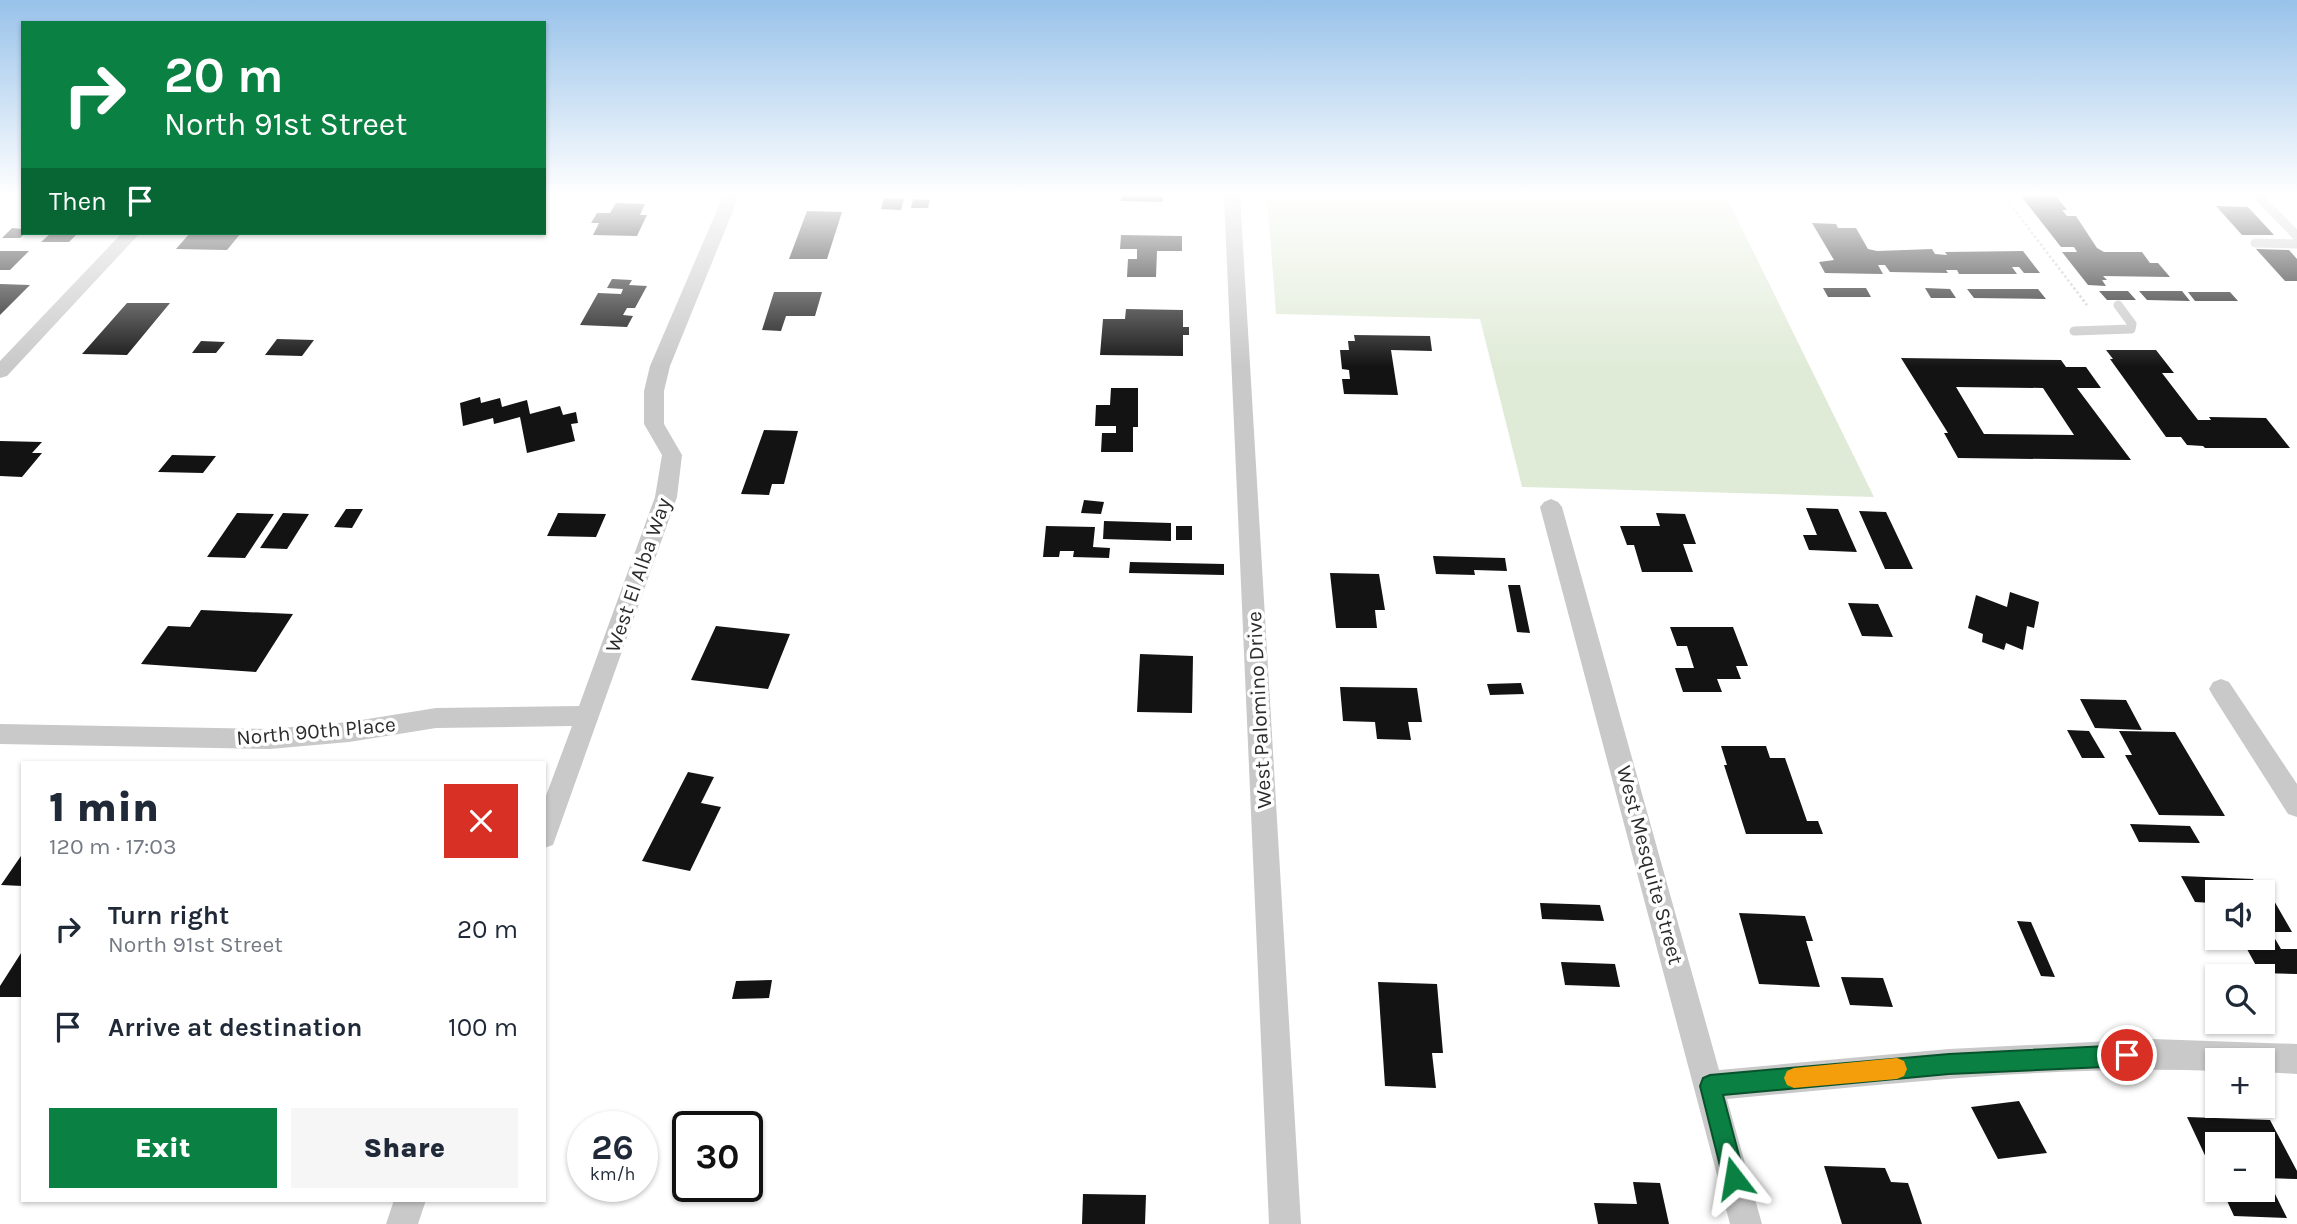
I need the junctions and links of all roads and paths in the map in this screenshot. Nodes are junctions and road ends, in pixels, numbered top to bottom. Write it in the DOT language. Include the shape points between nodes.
graph roads {
  1 [pos="112,253"];
  2 [pos="707,253"];
  3 [pos="1235,253"];
  4 [pos="2047,253"];
  5 [pos="2087,305"];
  6 [pos="2118,306"];
  7 [pos="2074,331"];
  8 [pos="0,372"];
  9 [pos="1551,507"];
  10 [pos="2221,689"];
  11 [pos="589,716"];
  12 [pos="0,734"];
  13 [pos="2297,806"];
  14 [pos="546,832"];
  15 [pos="2297,1059"];
  16 [pos="1710,1086"];
  17 [pos="409,1202"];
  18 [pos="402,1224"];
  19 [pos="1285,1224"];
  20 [pos="1746,1224"];
  1 -- 8 [label="street"];
  2 -- 11 [label="street, West El Alba Way" via="654,391 654,424 672,456 666,497"];
  3 -- 19 [label="street, West Palomino Drive"];
  4 -- 5 [label="path"];
  6 -- 7 [label="lane" via="2131,329"];
  9 -- 16 [label="street, West Mesquite Street"];
  10 -- 13 [label="street"];
  11 -- 12 [label="street, North 90th Place" via="436,718 270,739"];
  11 -- 14 [label="street, West El Alba Way"];
  15 -- 16 [label="street" via="2139,1055 1949,1064"];
  16 -- 20 [label="street, West Mesquite Street"];
  17 -- 18 [label="street"];
}
